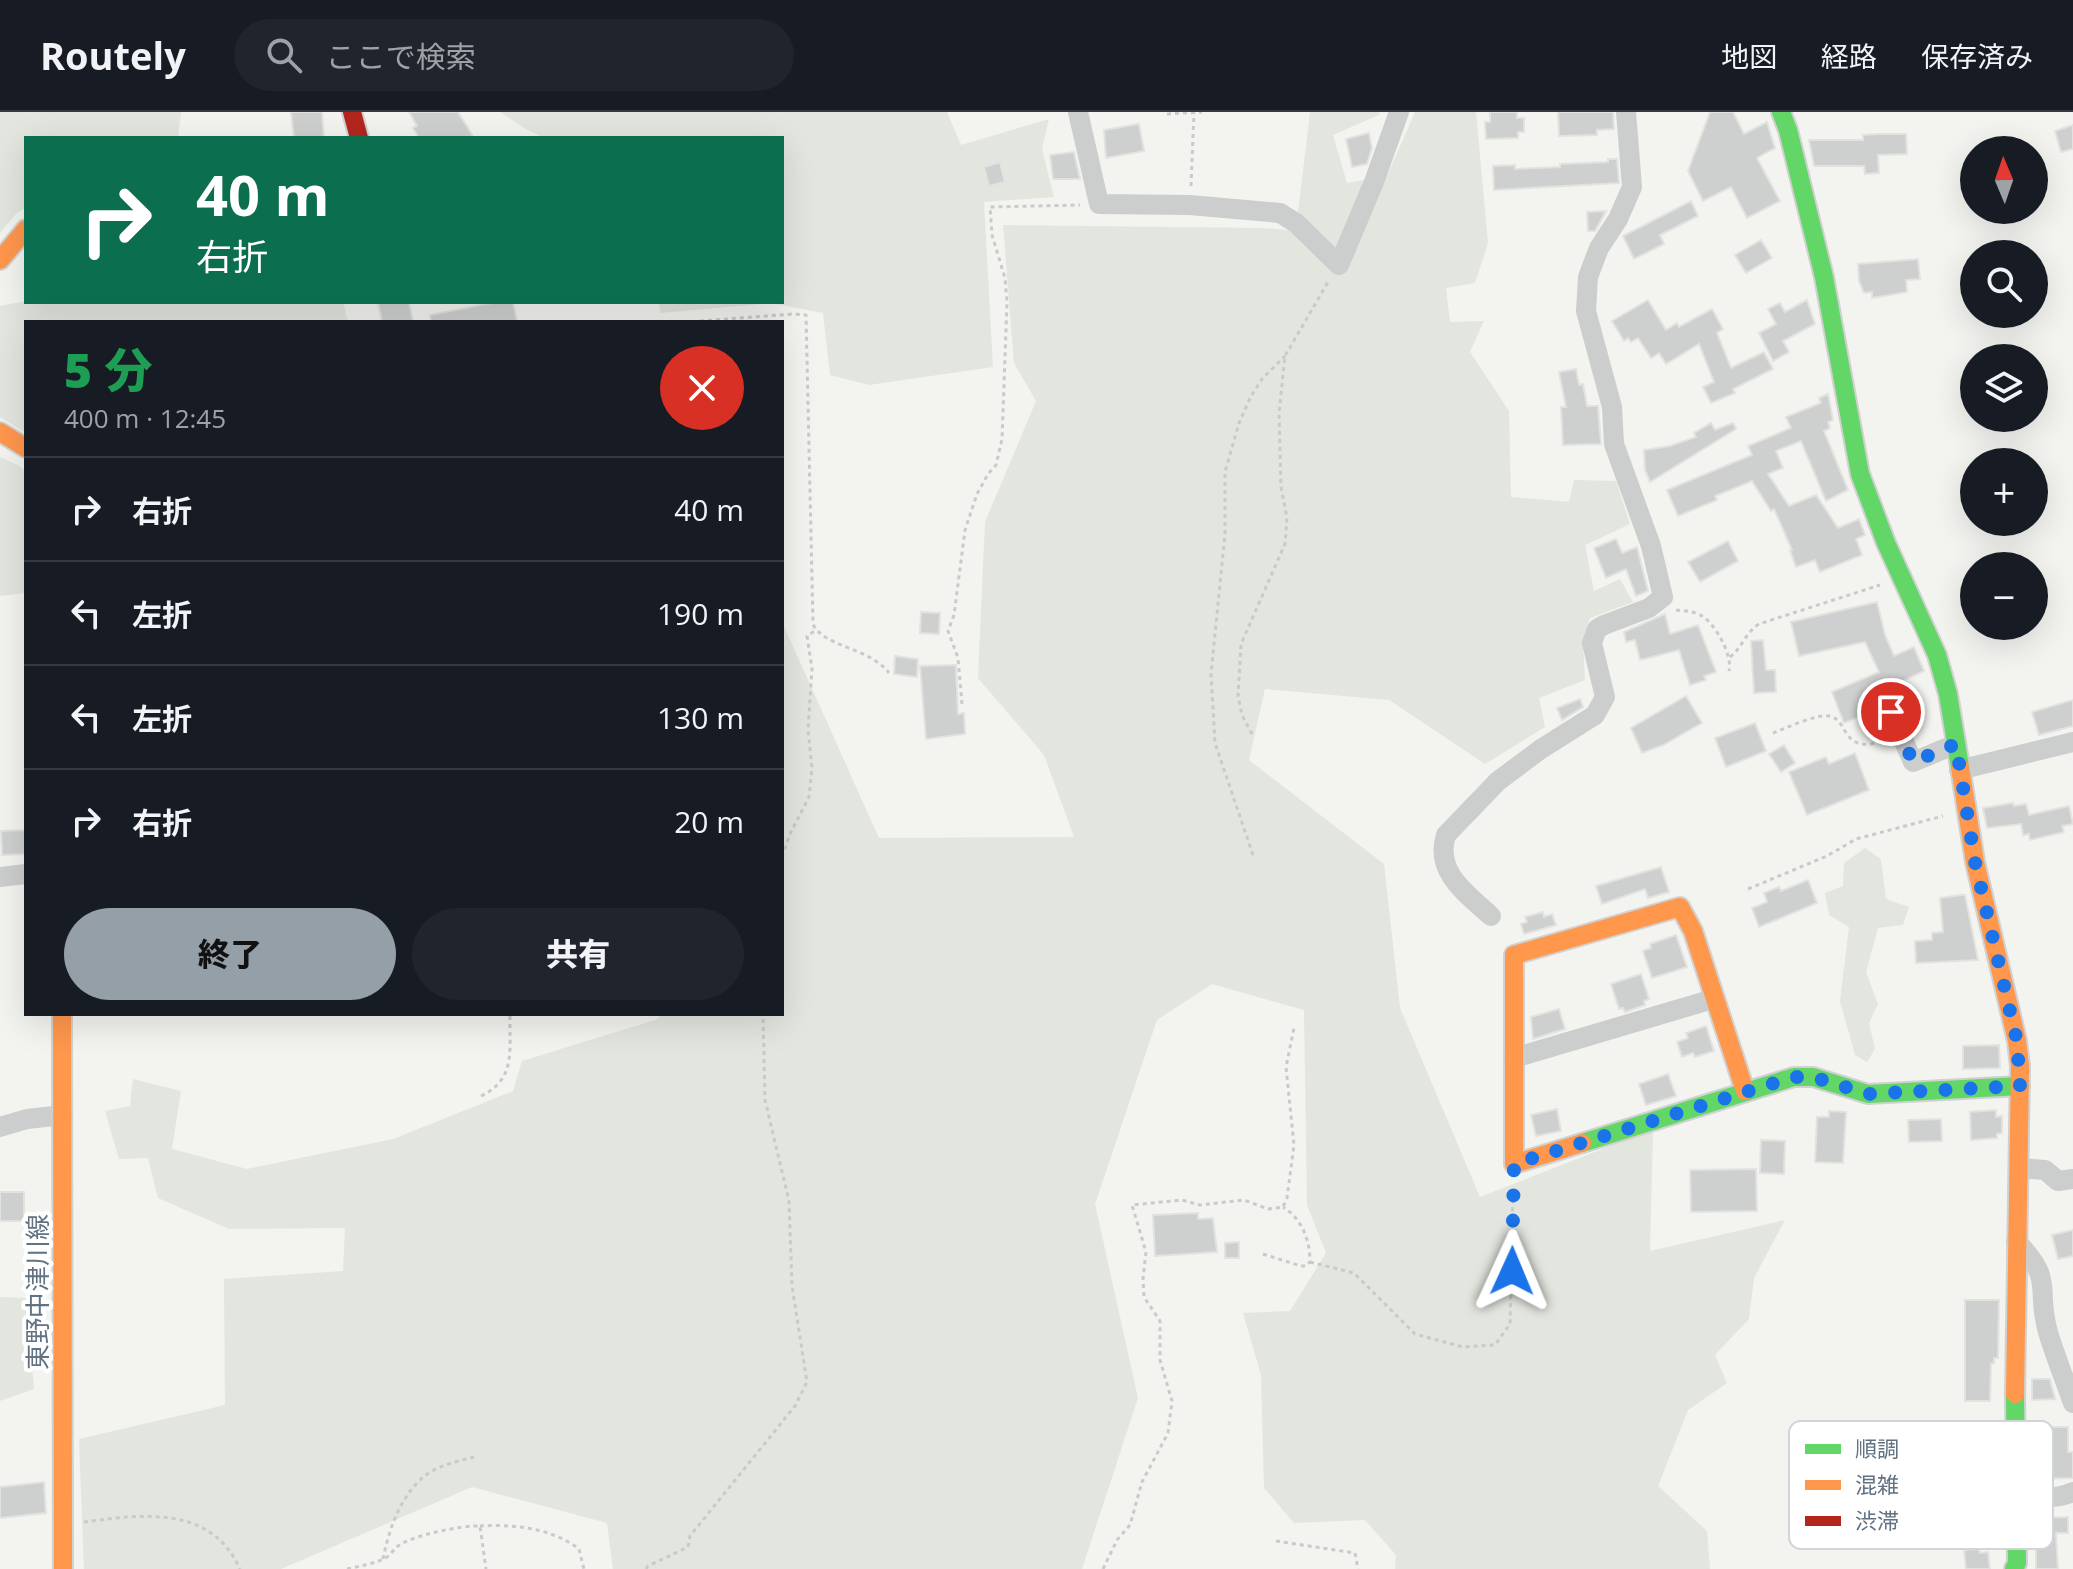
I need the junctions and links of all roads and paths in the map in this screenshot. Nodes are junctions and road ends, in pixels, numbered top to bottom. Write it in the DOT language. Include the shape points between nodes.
graph roads {
  1 [pos="352,112"];
  2 [pos="1078,112"];
  3 [pos="1202,112"];
  4 [pos="1399,112"];
  5 [pos="1626,112"];
  6 [pos="1194,113"];
  7 [pos="1167,114"];
  8 [pos="1789,118"];
  9 [pos="358,136"];
  10 [pos="1099,204"];
  11 [pos="1190,205"];
  12 [pos="24,231"];
  13 [pos="0,260"];
  14 [pos="1339,265"];
  15 [pos="718,320"];
  16 [pos="1285,356"];
  17 [pos="0,432"];
  18 [pos="24,447"];
  19 [pos="1903,579"];
  20 [pos="1663,597"];
  21 [pos="816,630"];
  22 [pos="1730,657"];
  23 [pos="1729,671"];
  24 [pos="889,673"];
  25 [pos="962,704"];
  26 [pos="1891,712"];
  27 [pos="1773,733"];
  28 [pos="1252,734"];
  29 [pos="1900,734"];
  30 [pos="2073,742"];
  31 [pos="1956,744"];
  32 [pos="1959,770"];
  33 [pos="1966,810"];
  34 [pos="790,834"];
  35 [pos="784,835"];
  36 [pos="784,851"];
  37 [pos="1253,855"];
  38 [pos="24,874"];
  39 [pos="0,877"];
  40 [pos="1748,889"];
  41 [pos="1491,916"];
  42 [pos="1713,999"];
  43 [pos="62,1016"];
  44 [pos="510,1016"];
  45 [pos="763,1016"];
  46 [pos="1294,1028"];
  47 [pos="1514,1058"];
  48 [pos="2020,1086"];
  49 [pos="1745,1091"];
  50 [pos="481,1096"];
  51 [pos="63,1115"];
  52 [pos="0,1127"];
  53 [pos="1514,1164"];
  54 [pos="2019,1168"];
  55 [pos="2073,1179"];
  56 [pos="1283,1207"];
  57 [pos="2016,1241"];
  58 [pos="1263,1254"];
  59 [pos="1310,1262"];
  60 [pos="2073,1403"];
  61 [pos="2016,1421"];
  62 [pos="474,1457"];
  63 [pos="2073,1492"];
  64 [pos="2053,1495"];
  65 [pos="64,1522"];
  66 [pos="480,1526"];
  67 [pos="1276,1541"];
  68 [pos="2017,1549"];
  69 [pos="382,1559"];
  70 [pos="63,1569"];
  71 [pos="240,1569"];
  72 [pos="347,1569"];
  73 [pos="381,1569"];
  74 [pos="486,1569"];
  75 [pos="584,1569"];
  76 [pos="646,1569"];
  77 [pos="1103,1569"];
  78 [pos="1358,1569"];
  79 [pos="2014,1569"];
  1 -- 9 [label="street"];
  2 -- 10 [label="street"];
  3 -- 6 [label="path"];
  4 -- 14 [label="street"];
  5 -- 20 [label="street" via="1632,187 1588,277 1586,311 1612,407 1614,444 1651,546"];
  6 -- 7 [label="path"];
  6 -- 11 [label="path"];
  8 -- 19 [label="street" via="1860,474"];
  10 -- 11 [label="street"];
  10 -- 25 [label="path" via="990,207 1007,302 1002,439 996,465 977,494 965,530 948,631 958,658"];
  11 -- 14 [label="street" via="1280,213"];
  12 -- 13 [label="street"];
  14 -- 16 [label="path"];
  15 -- 21 [label="path" via="806,315"];
  16 -- 28 [label="path" via="1279,414 1285,544 1241,644 1238,696"];
  16 -- 37 [label="path" via="1251,396 1225,472 1225,534 1211,674 1215,743"];
  17 -- 18 [label="street"];
  19 -- 22 [label="path" via="1759,624"];
  19 -- 31 [label="street" via="1937,655"];
  20 -- 22 [label="path" via="1673,609 1706,619"];
  20 -- 41 [label="street" via="1594,635 1605,697 1595,715 1498,781 1446,835 1446,870"];
  21 -- 24 [label="path" via="863,652"];
  21 -- 34 [label="path" via="807,636 812,669 809,797"];
  22 -- 23 [label="path"];
  26 -- 29 [label="street"];
  27 -- 29 [label="path" via="1829,716 1847,736 1867,745"];
  29 -- 31 [label="street" via="1913,762"];
  30 -- 32 [label="street"];
  31 -- 32 [label="street"];
  32 -- 33 [label="street"];
  33 -- 40 [label="path" via="1856,839"];
  33 -- 48 [label="street" via="2017,1041"];
  34 -- 35 [label="path"];
  34 -- 36 [label="path"];
  38 -- 39 [label="street"];
  42 -- 47 [label="street"];
  42 -- 47 [label="street" via="1693,931 1680,907 1514,955"];
  42 -- 49 [label="street"];
  43 -- 51 [label="street, 東野中津川線"];
  44 -- 50 [label="path" via="506,1075"];
  45 -- 76 [label="path" via="765,1100 789,1201 792,1286 807,1382 795,1406 690,1536 688,1547"];
  46 -- 56 [label="path" via="1286,1067 1294,1145"];
  47 -- 53 [label="street"];
  48 -- 49 [label="street" via="1868,1094 1813,1077 1794,1077"];
  48 -- 54 [label="street"];
  49 -- 53 [label="street"];
  51 -- 52 [label="street"];
  51 -- 65 [label="street, 東野中津川線"];
  53 -- 59 [label="path" via="1510,1324 1495,1345 1463,1347 1415,1334 1354,1273"];
  54 -- 55 [label="street" via="2045,1170 2058,1181"];
  54 -- 57 [label="street"];
  56 -- 59 [label="path" via="1303,1229"];
  56 -- 77 [label="path" via="1268,1209 1244,1200 1132,1205 1146,1252 1144,1297 1160,1321 1160,1360 1172,1401 1168,1433 1142,1482 1130,1525"];
  57 -- 60 [label="street" via="2043,1278 2047,1328"];
  57 -- 61 [label="street"];
  58 -- 59 [label="path" via="1301,1266"];
  62 -- 69 [label="path" via="427,1474 409,1493"];
  63 -- 64 [label="street"];
  65 -- 70 [label="street, 東野中津川線"];
  65 -- 71 [label="path" via="186,1520 208,1530 232,1551"];
  66 -- 69 [label="path" via="407,1541"];
  66 -- 74 [label="path"];
  66 -- 75 [label="path" via="552,1534 579,1549"];
  67 -- 78 [label="path" via="1355,1553"];
  68 -- 79 [label="street"];
  69 -- 72 [label="path"];
  69 -- 73 [label="path"];
}
